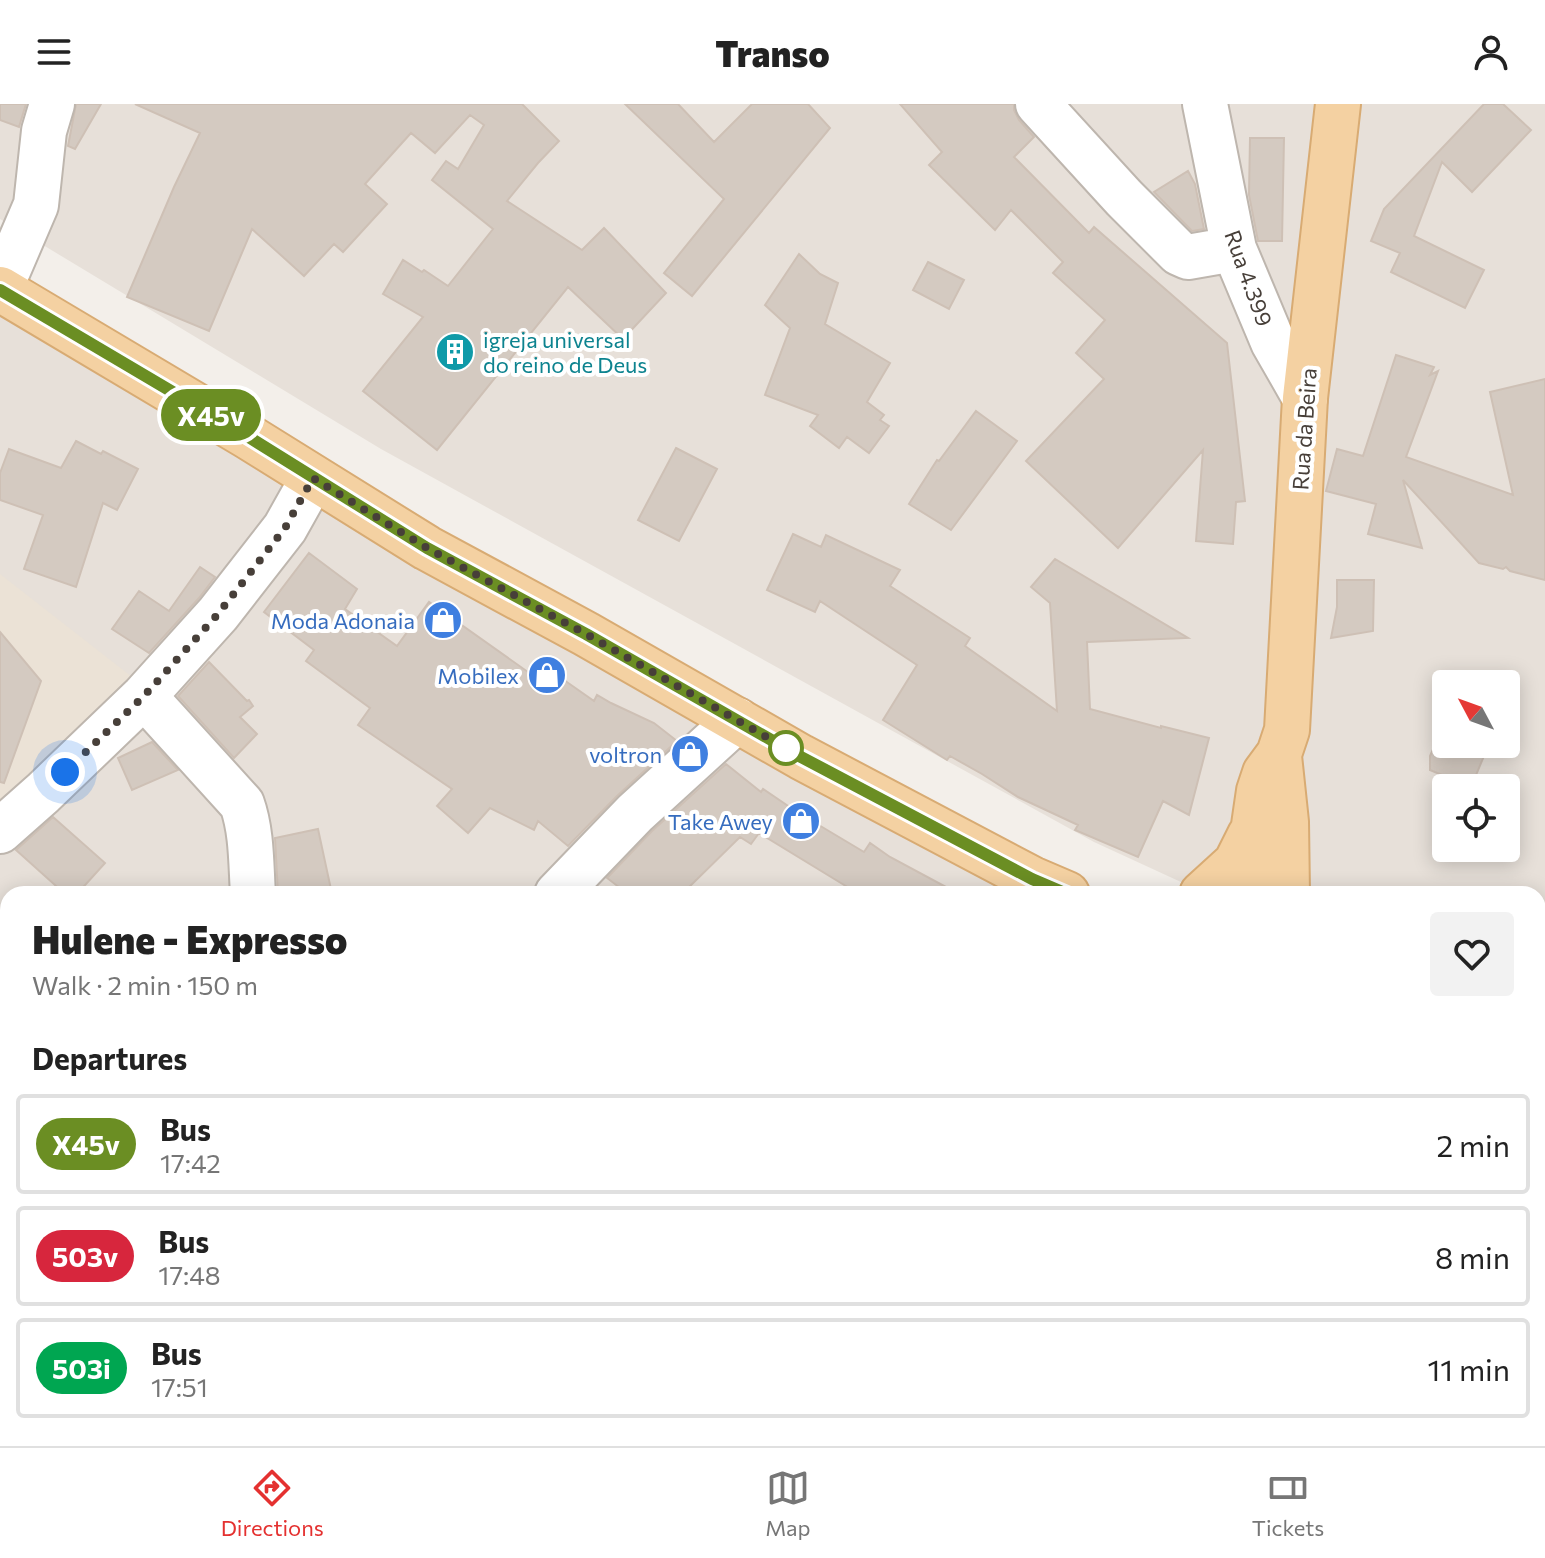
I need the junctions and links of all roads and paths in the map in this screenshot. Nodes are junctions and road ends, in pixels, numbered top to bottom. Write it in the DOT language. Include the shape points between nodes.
graph roads {
  1 [pos="52,104"];
  2 [pos="1038,104"];
  3 [pos="1205,104"];
  4 [pos="1338,104"];
  5 [pos="1234,249"];
  6 [pos="0,289"];
  7 [pos="1305,398"];
  8 [pos="313,478"];
  9 [pos="144,696"];
  10 [pos="737,720"];
  11 [pos="1283,742"];
  12 [pos="1253,829"];
  13 [pos="0,831"];
  14 [pos="252,886"];
  15 [pos="565,886"];
  16 [pos="1048,886"];
  17 [pos="1211,886"];
  18 [pos="1245,886"];
  19 [pos="1290,886"];
  1 -- 6 [label="street" via="36,205"];
  2 -- 5 [label="street" via="1179,253 1188,257"];
  3 -- 5 [label="street, Rua 4.399"];
  4 -- 7 [label="main road, Rua da Beira"];
  5 -- 7 [label="street, Rua 4.399" via="1273,342"];
  6 -- 8 [label="main road"];
  7 -- 11 [label="main road, Rua da Beira"];
  8 -- 9 [label="street" via="267,552"];
  8 -- 10 [label="main road" via="427,548"];
  9 -- 13 [label="street"];
  9 -- 14 [label="street" via="242,804"];
  10 -- 15 [label="street"];
  10 -- 16 [label="main road"];
  11 -- 12 [label="main road, Rua da Beira" via="1265,773"];
  11 -- 19 [label="main road, Rua da Beira"];
  12 -- 17 [label="main road" via="1236,863"];
  12 -- 18 [label="main road, Rua da Beira"];
}
